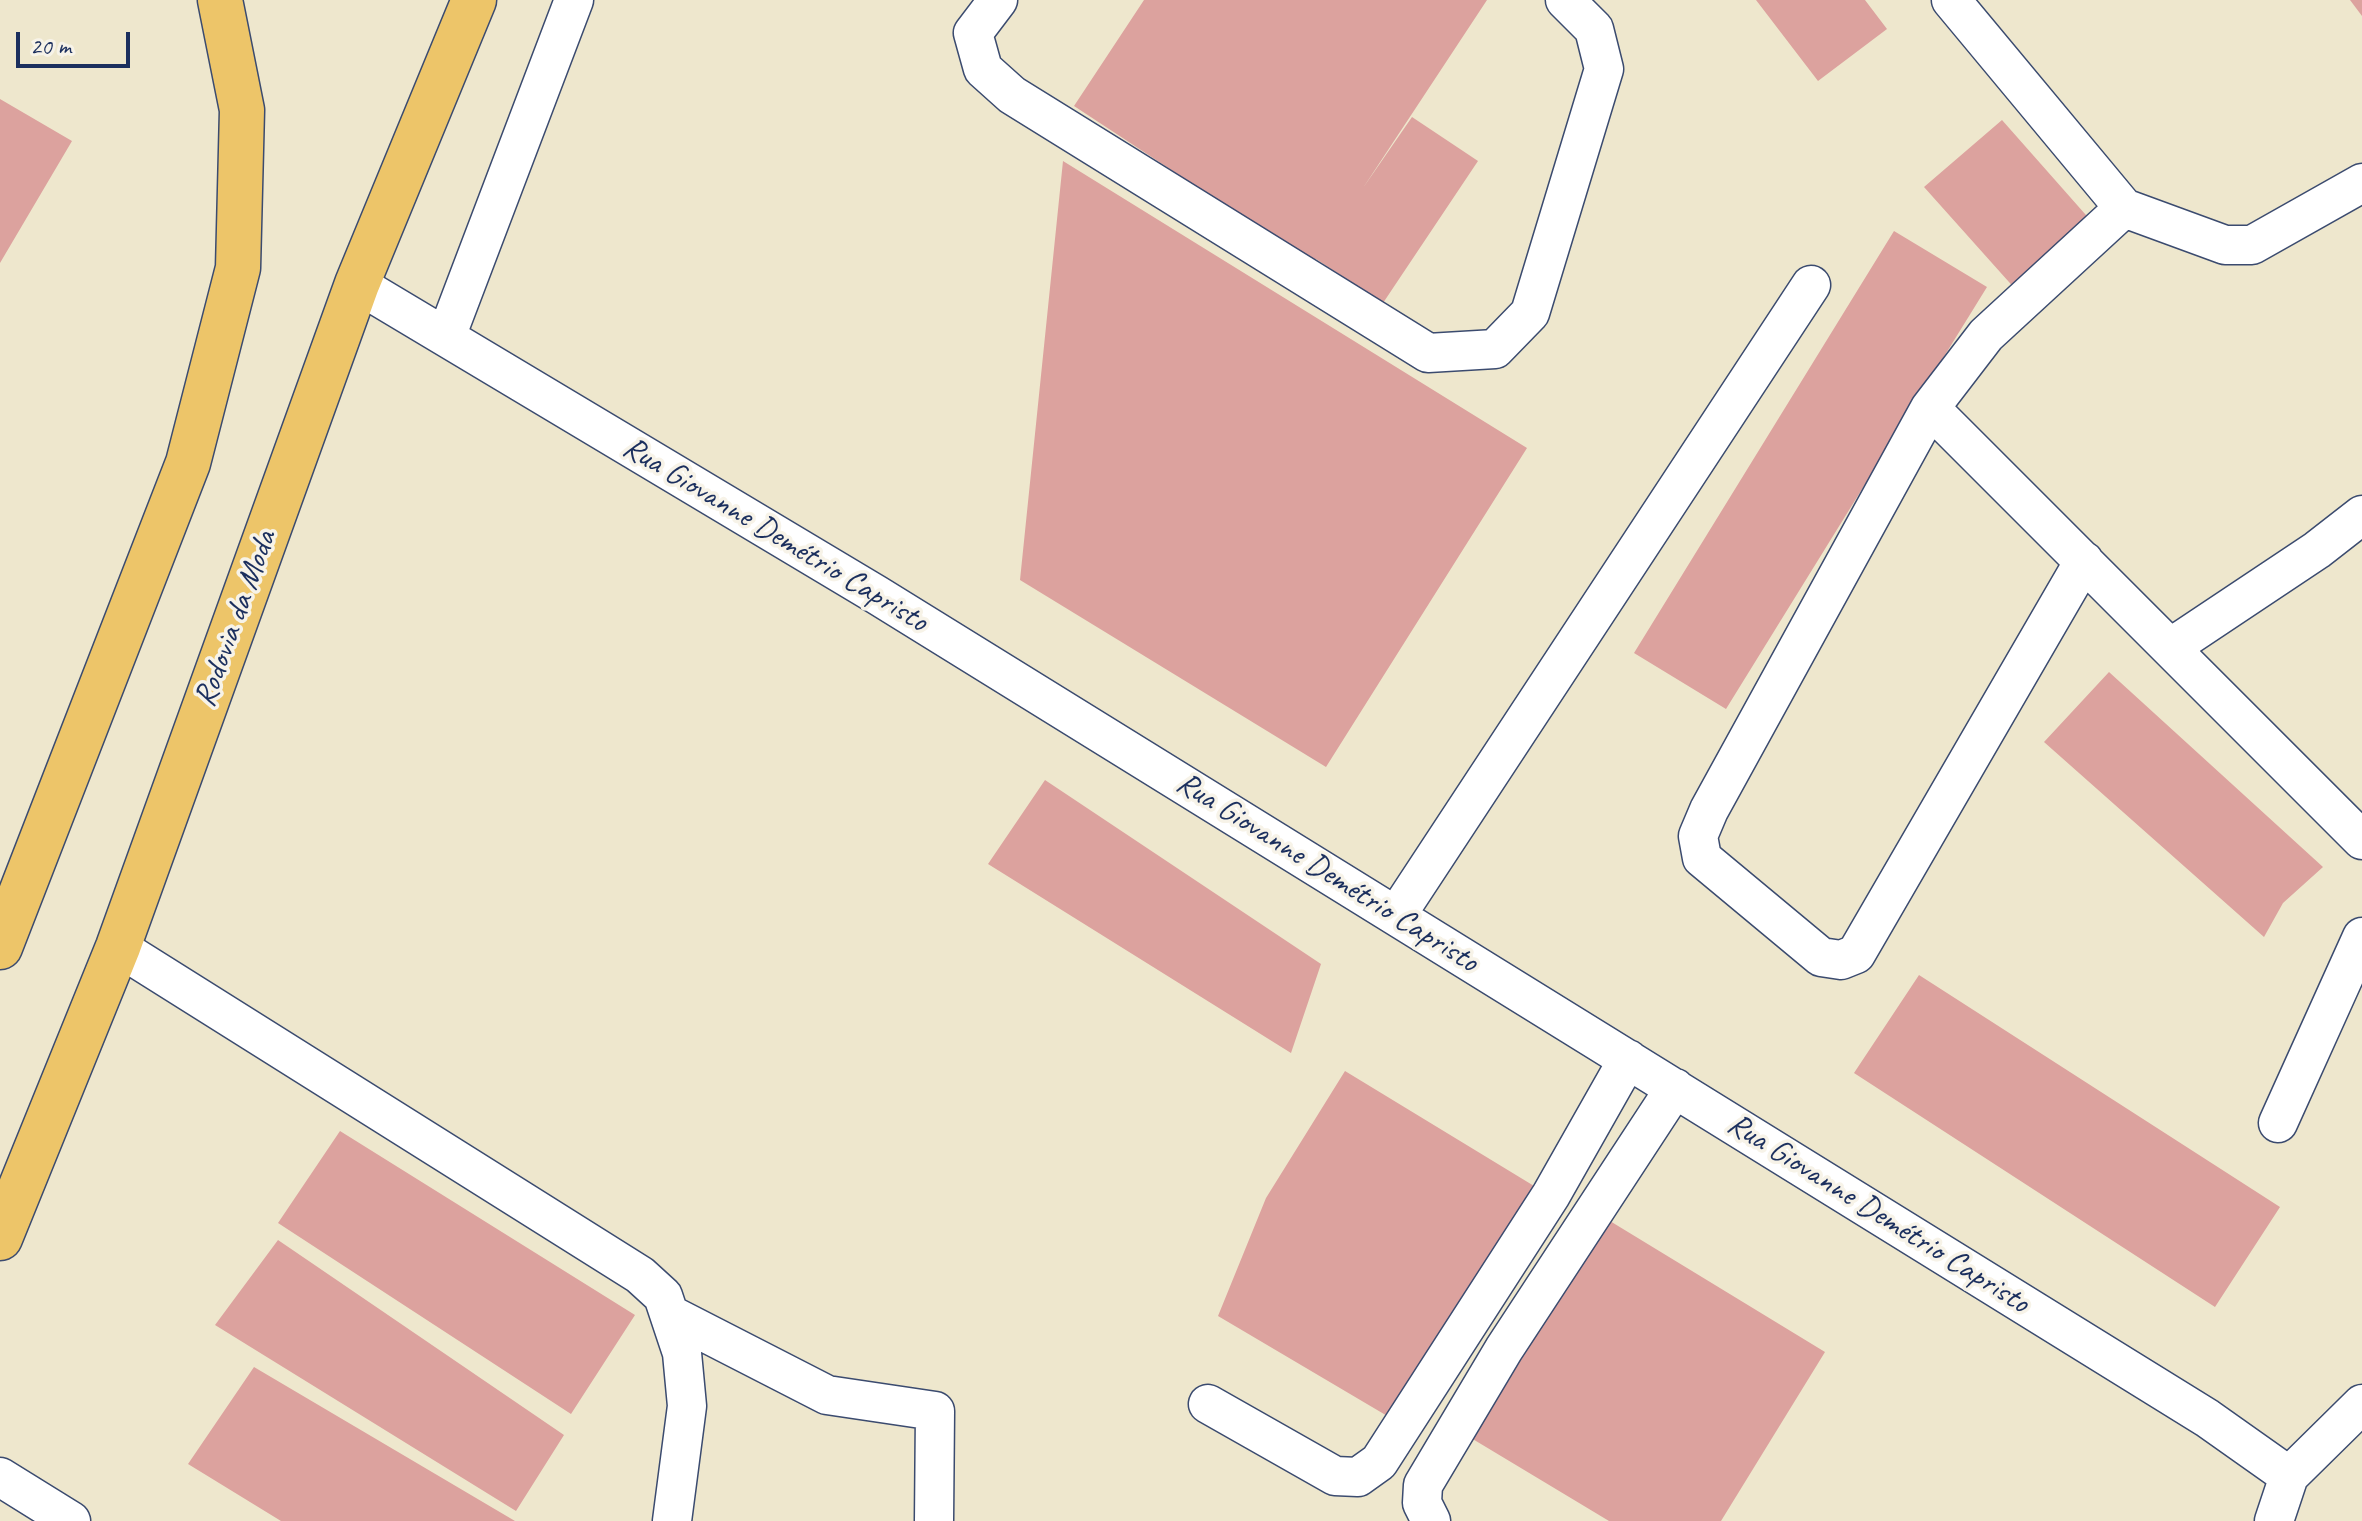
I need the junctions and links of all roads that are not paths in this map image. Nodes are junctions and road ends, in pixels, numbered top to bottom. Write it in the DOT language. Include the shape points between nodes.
graph roads {
  1 [pos="220,0"];
  2 [pos="474,0"];
  3 [pos="574,0"];
  4 [pos="998,0"];
  5 [pos="1565,0"];
  6 [pos="1951,0"];
  7 [pos="2362,183"];
  8 [pos="2124,208"];
  9 [pos="357,284"];
  10 [pos="1811,285"];
  11 [pos="446,337"];
  12 [pos="1930,408"];
  13 [pos="2362,515"];
  14 [pos="2084,561"];
  15 [pos="2170,648"];
  16 [pos="2362,840"];
  17 [pos="1396,916"];
  18 [pos="2362,937"];
  19 [pos="0,947"];
  20 [pos="118,947"];
  21 [pos="1628,1059"];
  22 [pos="1675,1088"];
  23 [pos="2278,1123"];
  24 [pos="0,1238"];
  25 [pos="671,1315"];
  26 [pos="1208,1404"];
  27 [pos="2362,1404"];
  28 [pos="2289,1476"];
  29 [pos="0,1477"];
  30 [pos="71,1521"];
  31 [pos="672,1521"];
  32 [pos="934,1521"];
  33 [pos="1431,1521"];
  34 [pos="2274,1521"];
  1 -- 19 [label="highway" via="242,110 238,268 188,463"];
  2 -- 9 [label="highway, Rodovia da Moda"];
  3 -- 11 [label="street"];
  4 -- 5 [label="street" via="973,33 983,69 1012,95 1428,353 1495,349 1530,313 1604,69 1594,29"];
  6 -- 8 [label="street"];
  7 -- 8 [label="street" via="2252,245 2225,245"];
  8 -- 12 [label="street" via="1986,335"];
  9 -- 11 [label="street, Rua Giovanne Demétrio Capristo"];
  9 -- 20 [label="highway, Rodovia da Moda"];
  10 -- 17 [label="street"];
  11 -- 17 [label="street, Rua Giovanne Demétrio Capristo"];
  12 -- 14 [label="street"];
  12 -- 14 [label="street" via="1709,810 1698,836 1702,858 1821,957 1841,960 1856,954"];
  13 -- 15 [label="street"];
  14 -- 15 [label="street"];
  15 -- 16 [label="street"];
  17 -- 21 [label="street, Rua Giovanne Demétrio Capristo"];
  18 -- 23 [label="street"];
  20 -- 24 [label="highway, Rodovia da Moda"];
  20 -- 25 [label="street" via="640,1275 663,1296"];
  21 -- 22 [label="street, Rua Giovanne Demétrio Capristo"];
  21 -- 26 [label="street" via="1551,1195 1379,1462 1358,1477 1335,1476"];
  22 -- 28 [label="street, Rua Giovanne Demétrio Capristo" via="2207,1418"];
  22 -- 33 [label="street" via="1504,1349 1423,1485 1422,1503"];
  25 -- 31 [label="street" via="682,1353 687,1406"];
  25 -- 32 [label="street" via="827,1395 935,1411"];
  27 -- 28 [label="street"];
  28 -- 34 [label="street"];
  29 -- 30 [label="street"];
}
